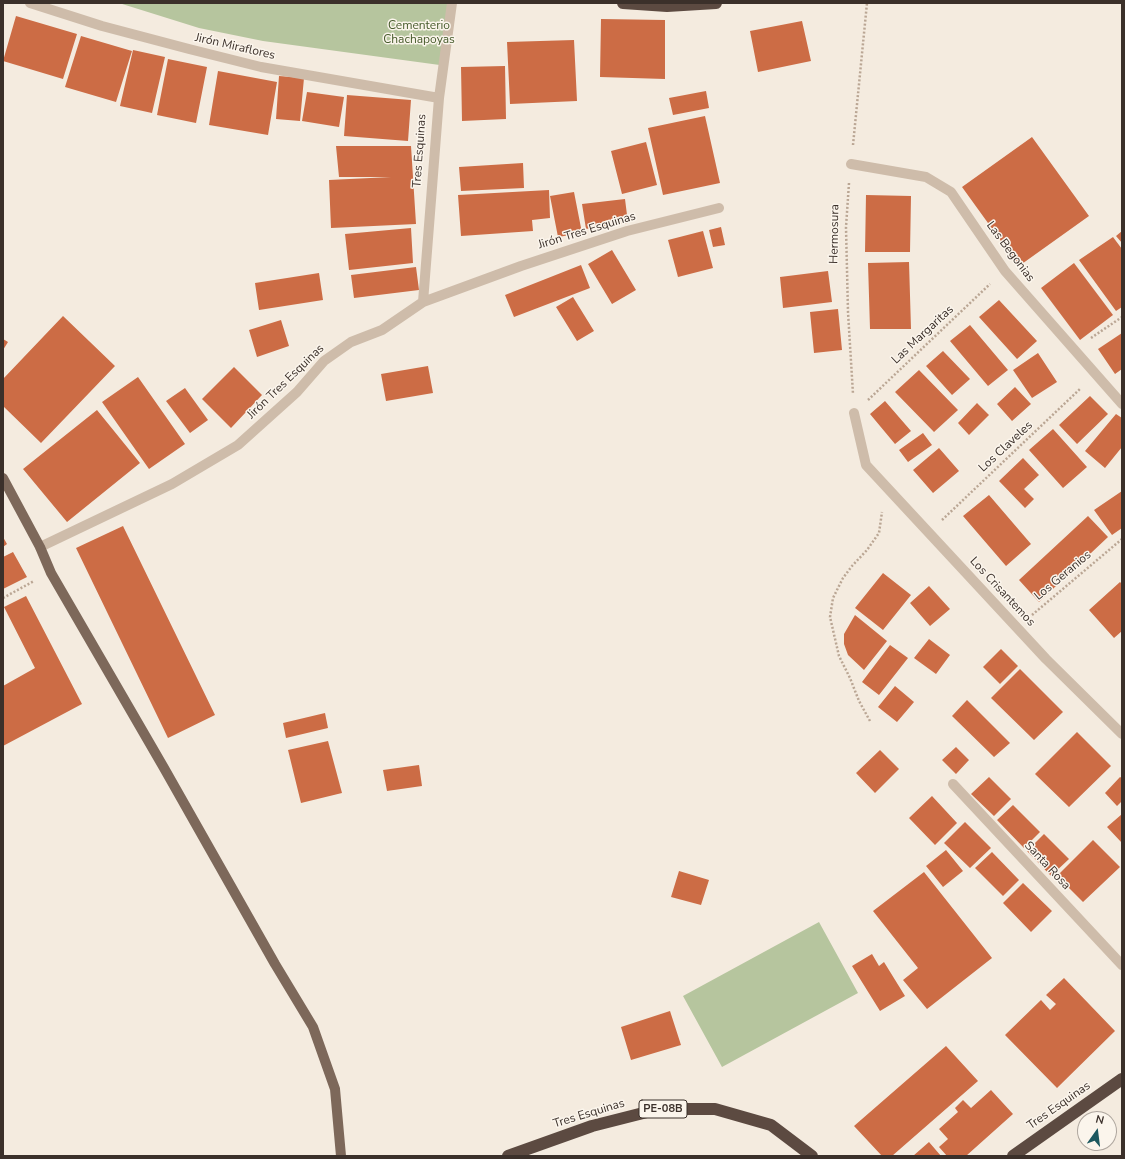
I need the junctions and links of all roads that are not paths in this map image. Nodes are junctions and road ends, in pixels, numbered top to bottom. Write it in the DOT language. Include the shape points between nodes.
graph roads {
  1 [pos="30,3"];
  2 [pos="452,3"];
  3 [pos="623,3"];
  4 [pos="716,3"];
  5 [pos="439,98"];
  6 [pos="851,164"];
  7 [pos="719,208"];
  8 [pos="423,302"];
  9 [pos="1122,404"];
  10 [pos="854,413"];
  11 [pos="3,478"];
  12 [pos="40,547"];
  13 [pos="1122,734"];
  14 [pos="953,784"];
  15 [pos="1122,965"];
  16 [pos="1122,1080"];
  17 [pos="340,1156"];
  18 [pos="508,1156"];
  19 [pos="812,1156"];
  20 [pos="1013,1156"];
  1 -- 5 [label="street, Jirón Miraflores" via="102,26 261,67"];
  2 -- 5 [label="street, Tres Esquinas"];
  3 -- 4 [label="highway" via="667,6"];
  5 -- 8 [label="street, Tres Esquinas"];
  6 -- 9 [label="street, Las Begonias" via="926,176 951,192 1004,271"];
  7 -- 8 [label="street, Jirón Tres Esquinas" via="627,231"];
  8 -- 12 [label="street, Jirón Tres Esquinas" via="382,330 351,342 324,361 297,392 238,445 172,484"];
  10 -- 13 [label="street, Los Crisantemos" via="866,465 1046,659"];
  11 -- 12 [label="main road"];
  12 -- 17 [label="main road" via="51,573 313,1027 335,1089"];
  14 -- 15 [label="street, Santa Rosa"];
  16 -- 20 [label="highway, Tres Esquinas"];
  18 -- 19 [label="highway, Tres Esquinas / PE-08B" via="592,1126 659,1109 715,1109 771,1125"];
}
